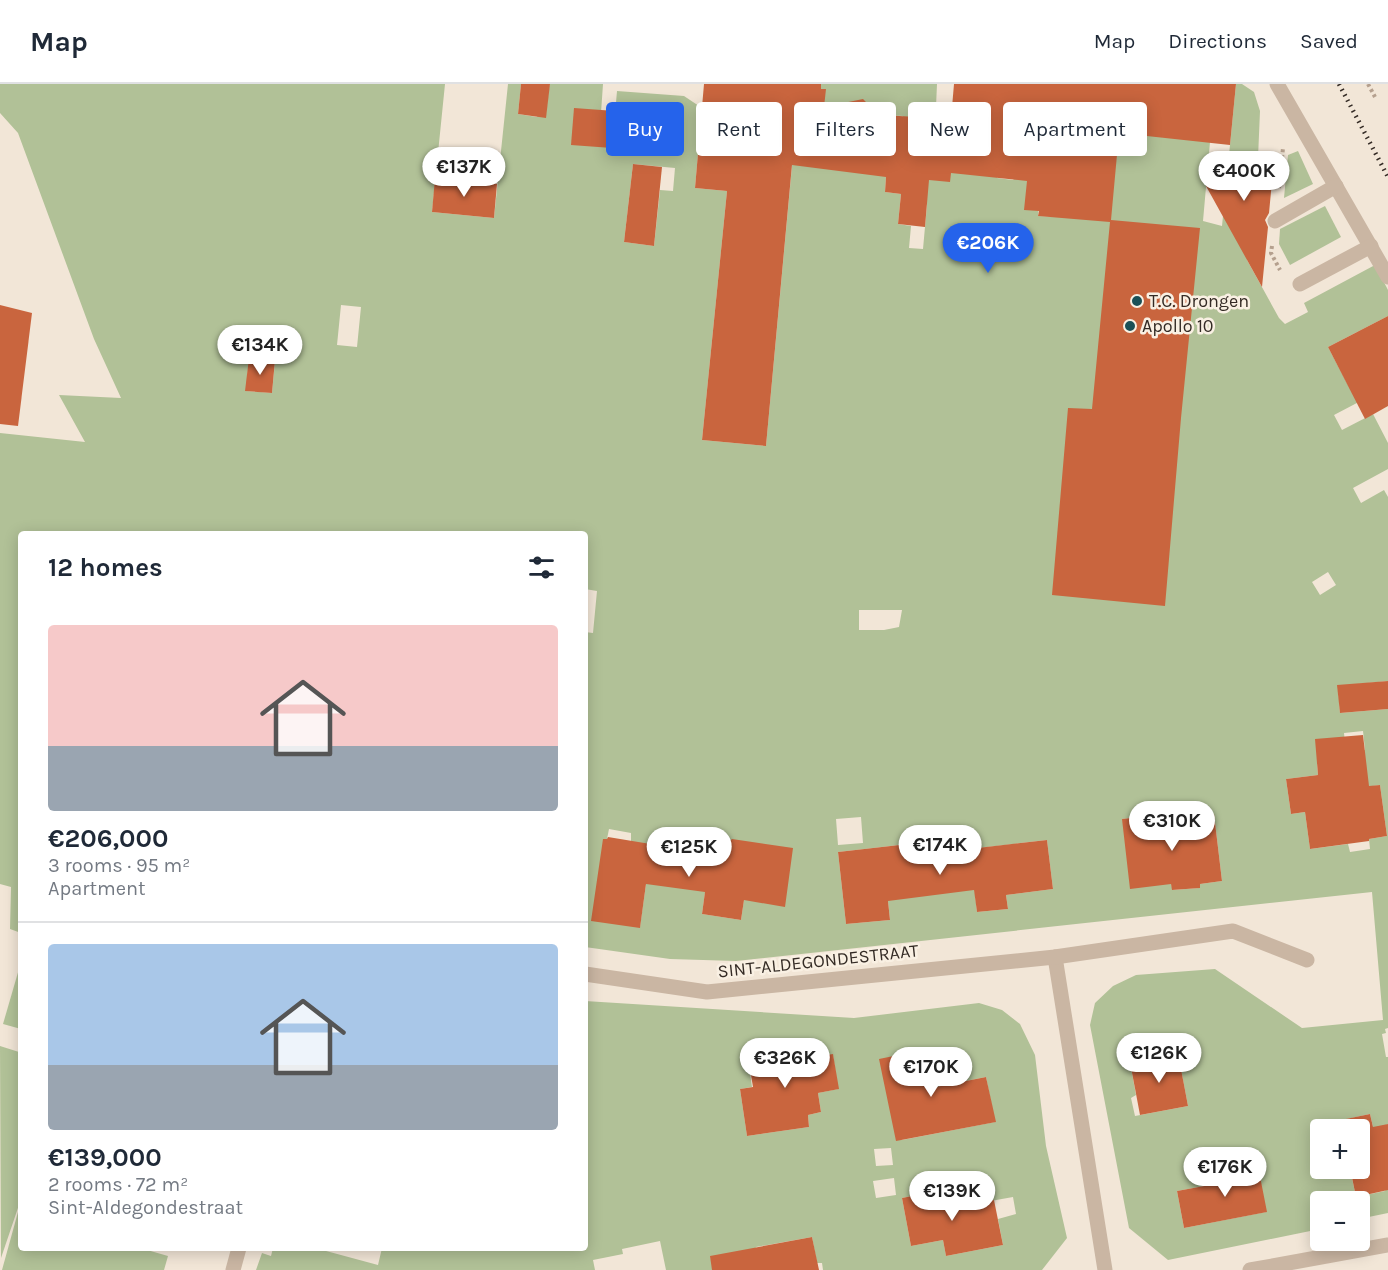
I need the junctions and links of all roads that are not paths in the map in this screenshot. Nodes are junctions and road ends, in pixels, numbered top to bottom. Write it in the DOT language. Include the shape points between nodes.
graph roads {
  1 [pos="1276,84"];
  2 [pos="1340,193"];
  3 [pos="1275,221"];
  4 [pos="1371,246"];
  5 [pos="1388,276"];
  6 [pos="1300,284"];
  7 [pos="1055,957"];
  8 [pos="1307,960"];
  9 [pos="588,974"];
  10 [pos="1388,1245"];
  11 [pos="238,1251"];
  12 [pos="233,1270"];
  13 [pos="1106,1270"];
  14 [pos="1250,1270"];
  1 -- 2 [label="street"];
  2 -- 3 [label="street"];
  2 -- 4 [label="street"];
  4 -- 5 [label="street"];
  4 -- 6 [label="street"];
  7 -- 8 [label="street, SINT-ALDEGONDESTRAAT" via="1233,931"];
  7 -- 9 [label="street, SINT-ALDEGONDESTRAAT" via="707,992"];
  7 -- 13 [label="street"];
  10 -- 14 [label="street"];
  11 -- 12 [label="street"];
}
